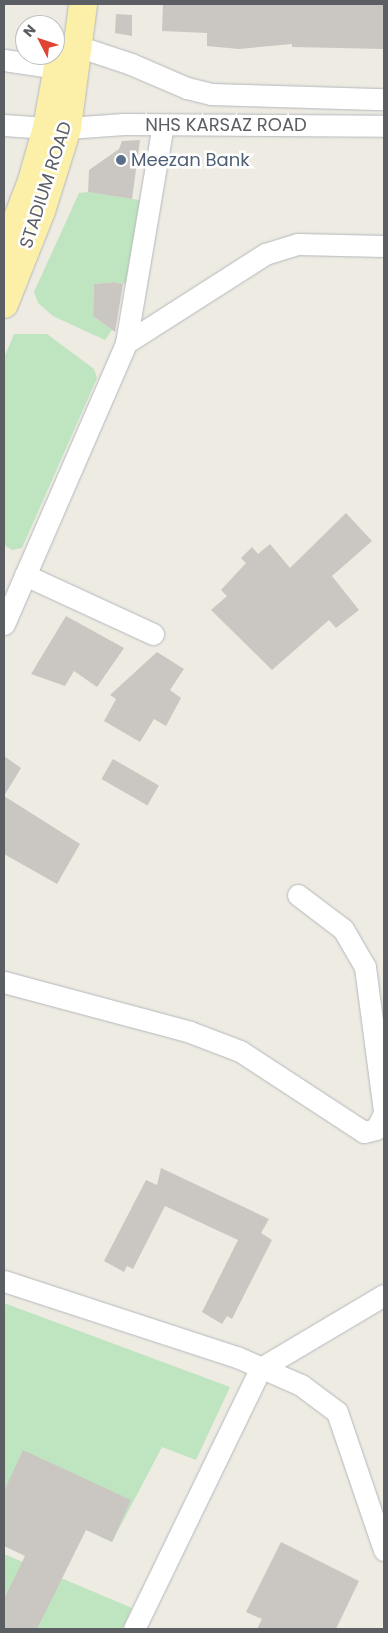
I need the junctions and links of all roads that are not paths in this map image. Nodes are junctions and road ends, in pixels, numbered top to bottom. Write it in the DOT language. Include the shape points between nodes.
graph roads {
  1 [pos="66,4"];
  2 [pos="83,4"];
  3 [pos="80,47"];
  4 [pos="4,60"];
  5 [pos="58,68"];
  6 [pos="211,94"];
  7 [pos="384,99"];
  8 [pos="212,124"];
  9 [pos="4,125"];
  10 [pos="163,125"];
  11 [pos="384,126"];
  12 [pos="57,128"];
  13 [pos="6,241"];
  14 [pos="384,246"];
  15 [pos="4,304"];
  16 [pos="126,343"];
  17 [pos="25,575"];
  18 [pos="4,624"];
  19 [pos="153,634"];
  20 [pos="298,895"];
  21 [pos="4,982"];
  22 [pos="384,1113"];
  23 [pos="4,1281"];
  24 [pos="384,1295"];
  25 [pos="262,1368"];
  26 [pos="384,1550"];
  27 [pos="134,1629"];
  1 -- 5 [label="main road, STADIUM ROAD"];
  2 -- 3 [label="main road, STADIUM ROAD"];
  3 -- 6 [label="street"];
  3 -- 12 [label="main road, STADIUM ROAD"];
  4 -- 5 [label="street"];
  5 -- 12 [label="main road, STADIUM ROAD"];
  6 -- 7 [label="street"];
  6 -- 8 [label="street"];
  8 -- 10 [label="street, NHS KARSAZ ROAD"];
  8 -- 11 [label="street, NHS KARSAZ ROAD"];
  9 -- 12 [label="street, NHS KARSAZ ROAD"];
  10 -- 12 [label="street, NHS KARSAZ ROAD"];
  10 -- 16 [label="street"];
  12 -- 13 [label="main road, STADIUM ROAD"];
  12 -- 15 [label="main road, STADIUM ROAD" via="41,211"];
  14 -- 16 [label="street" via="298,244 265,254"];
  16 -- 17 [label="street"];
  17 -- 18 [label="street"];
  17 -- 19 [label="street"];
  20 -- 22 [label="street" via="343,929 364,967"];
  21 -- 22 [label="street" via="190,1032 240,1051 364,1132 376,1129"];
  23 -- 25 [label="street"];
  24 -- 25 [label="street"];
  25 -- 26 [label="street" via="300,1385 337,1412"];
  25 -- 27 [label="street"];
}
